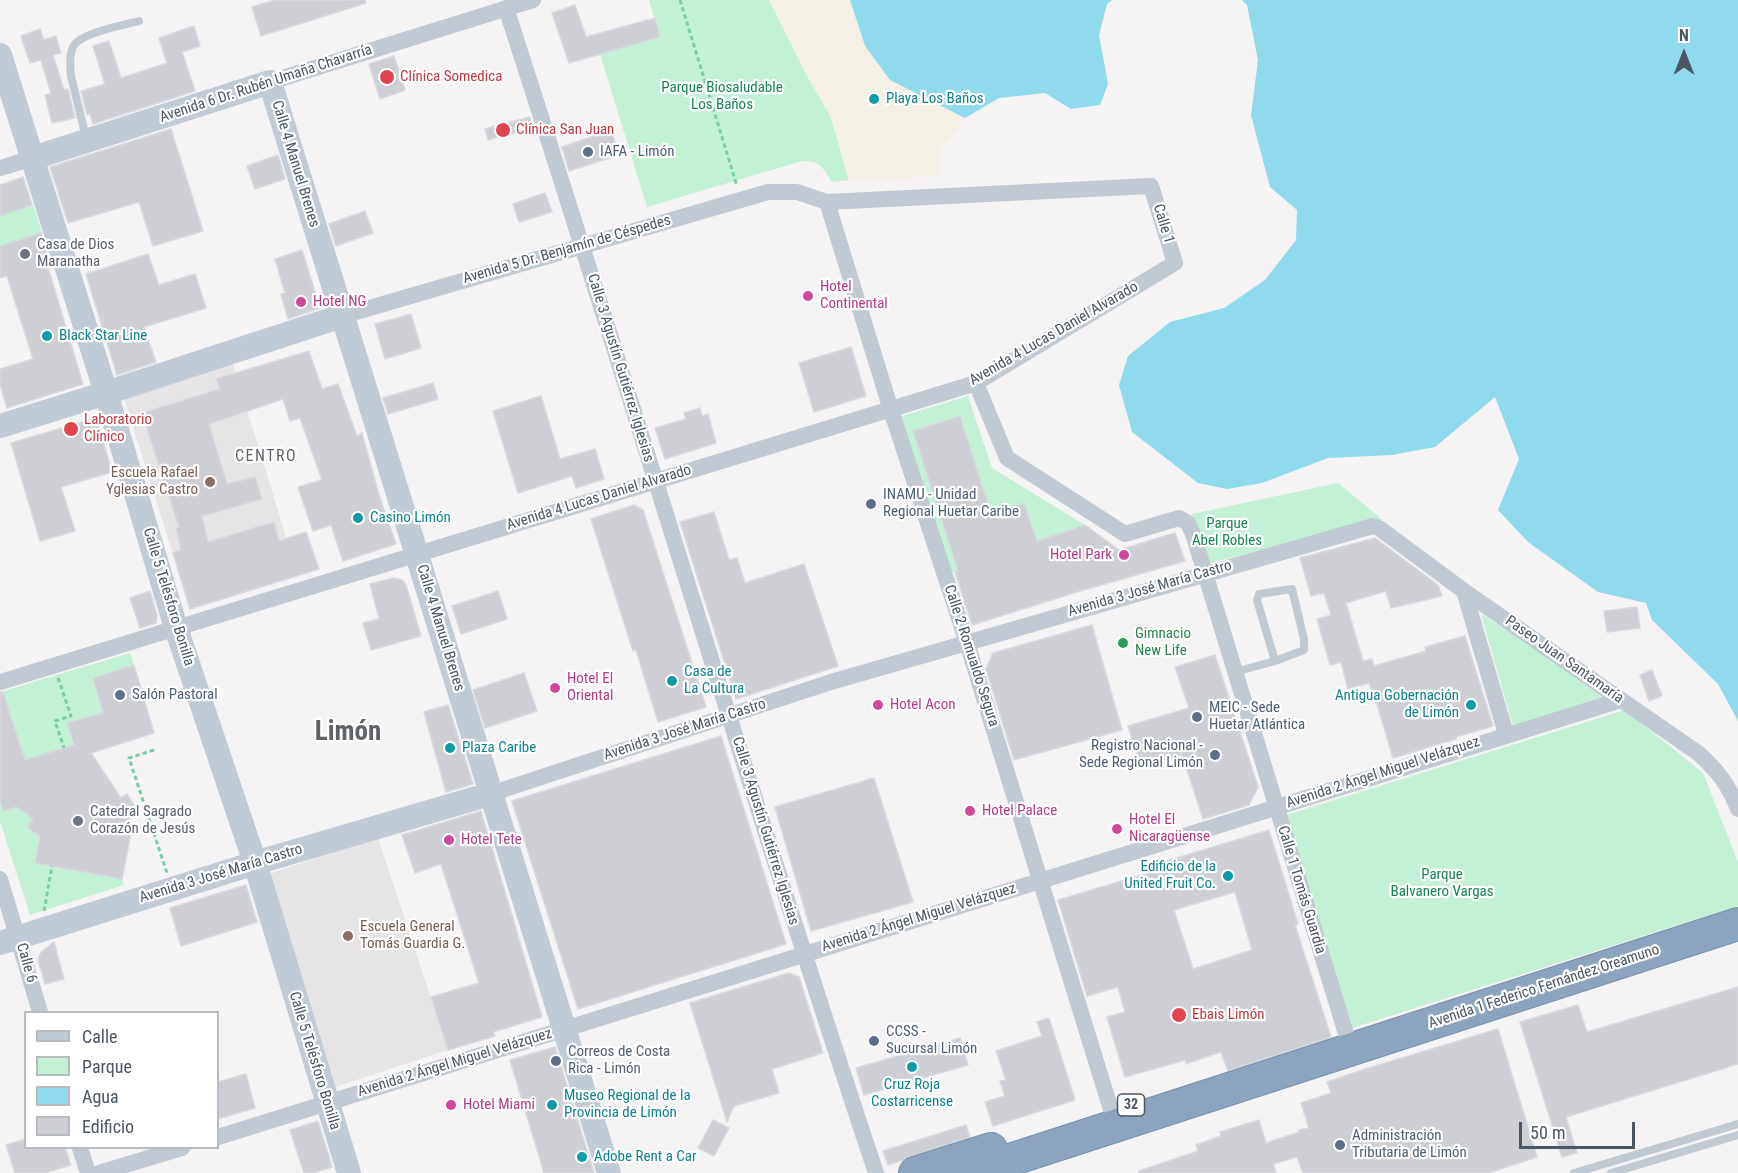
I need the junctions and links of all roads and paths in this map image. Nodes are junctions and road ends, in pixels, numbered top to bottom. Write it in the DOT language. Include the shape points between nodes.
graph roads {
  1 [pos="533,0"];
  2 [pos="680,0"];
  3 [pos="506,8"];
  4 [pos="139,21"];
  5 [pos="0,55"];
  6 [pos="270,82"];
  7 [pos="87,141"];
  8 [pos="33,158"];
  9 [pos="0,168"];
  10 [pos="1151,186"];
  11 [pos="741,199"];
  12 [pos="827,202"];
  13 [pos="583,246"];
  14 [pos="1175,263"];
  15 [pos="342,316"];
  16 [pos="976,383"];
  17 [pos="106,393"];
  18 [pos="891,410"];
  19 [pos="0,426"];
  20 [pos="655,481"];
  21 [pos="1373,526"];
  22 [pos="417,553"];
  23 [pos="1204,573"];
  24 [pos="1464,591"];
  25 [pos="176,628"];
  26 [pos="968,643"];
  27 [pos="1275,662"];
  28 [pos="54,665"];
  29 [pos="1234,672"];
  30 [pos="0,682"];
  31 [pos="1621,699"];
  32 [pos="729,716"];
  33 [pos="1506,734"];
  34 [pos="64,748"];
  35 [pos="154,750"];
  36 [pos="490,794"];
  37 [pos="1275,807"];
  38 [pos="1738,809"];
  39 [pos="255,863"];
  40 [pos="52,866"];
  41 [pos="0,879"];
  42 [pos="1041,882"];
  43 [pos="172,888"];
  44 [pos="1738,924"];
  45 [pos="19,937"];
  46 [pos="803,953"];
  47 [pos="40,1011"];
  48 [pos="564,1029"];
  49 [pos="1351,1050"];
  50 [pos="326,1103"];
  51 [pos="1114,1118"];
  52 [pos="1738,1124"];
  53 [pos="1738,1135"];
  54 [pos="219,1137"];
  55 [pos="80,1149"];
  56 [pos="179,1149"];
  57 [pos="88,1173"];
  58 [pos="99,1173"];
  59 [pos="349,1173"];
  60 [pos="609,1173"];
  61 [pos="876,1173"];
  62 [pos="915,1173"];
  63 [pos="970,1173"];
  64 [pos="1575,1173"];
  65 [pos="1611,1173"];
  1 -- 3 [label="street, Avenida 6 Dr. Rubén Umaña Chavarría"];
  2 -- 11 [label="path"];
  3 -- 6 [label="street, Avenida 6 Dr. Rubén Umaña Chavarría"];
  3 -- 13 [label="street, Calle 3 Agustín Gutiérrez Iglesias"];
  4 -- 7 [label="lane" via="81,37 73,46 71,76"];
  5 -- 8 [label="main road, Calle 5 Telésforo Bonilla"];
  6 -- 7 [label="main road, Avenida 6 Dr. Rubén Umaña Chavarría"];
  6 -- 15 [label="main road, Calle 4 Manuel Brenes"];
  7 -- 8 [label="main road, Avenida 6 Dr. Rubén Umaña Chavarría"];
  8 -- 9 [label="street, Avenida 6 Dr. Rubén Umaña Chavarría"];
  8 -- 17 [label="main road, Calle 5 Telésforo Bonilla"];
  10 -- 12 [label="street, Avenida 5 Dr. Benjamín de Céspedes"];
  10 -- 14 [label="street, Calle 1"];
  11 -- 12 [label="street, Avenida 5 Dr. Benjamín de Céspedes" via="768,192 797,192"];
  11 -- 13 [label="street, Avenida 5 Dr. Benjamín de Céspedes"];
  12 -- 18 [label="street, Calle 2 Romualdo Segura"];
  13 -- 15 [label="street, Avenida 5 Dr. Benjamín de Céspedes"];
  13 -- 20 [label="street, Calle 3 Agustín Gutiérrez Iglesias"];
  14 -- 16 [label="street, Avenida 4 Lucas Daniel Alvarado"];
  15 -- 17 [label="main road, Avenida 5 Dr. Benjamín de Céspedes"];
  15 -- 22 [label="main road, Calle 4 Manuel Brenes"];
  16 -- 18 [label="street, Avenida 4 Lucas Daniel Alvarado"];
  16 -- 23 [label="street, Calle 1 Tomás Guardia" via="1007,458 1125,534 1179,518 1188,523"];
  17 -- 19 [label="main road, Avenida 5 Dr. Benjamín de Céspedes"];
  17 -- 25 [label="main road, Calle 5 Telésforo Bonilla"];
  18 -- 20 [label="street, Avenida 4 Lucas Daniel Alvarado"];
  18 -- 26 [label="street, Calle 2 Romualdo Segura"];
  20 -- 22 [label="street, Avenida 4 Lucas Daniel Alvarado"];
  20 -- 32 [label="street, Calle 3 Agustín Gutiérrez Iglesias"];
  21 -- 23 [label="street, Avenida 3 José María Castro"];
  21 -- 24 [label="street, Paseo Juan Santamaría"];
  22 -- 25 [label="street, Avenida 4 Lucas Daniel Alvarado"];
  22 -- 36 [label="main road, Calle 4 Manuel Brenes"];
  23 -- 26 [label="street, Avenida 3 José María Castro"];
  23 -- 29 [label="street, Calle 1 Tomás Guardia"];
  24 -- 31 [label="street, Paseo Juan Santamaría"];
  24 -- 33 [label="street"];
  25 -- 28 [label="street, Avenida 4 Lucas Daniel Alvarado"];
  25 -- 39 [label="main road, Calle 5 Telésforo Bonilla"];
  26 -- 32 [label="street, Avenida 3 José María Castro"];
  26 -- 42 [label="street, Calle 2 Romualdo Segura"];
  27 -- 27 [label="lane" via="1304,650 1292,589 1259,594 1257,600"];
  27 -- 29 [label="lane"];
  28 -- 30 [label="street, Avenida 4 Lucas Daniel Alvarado"];
  28 -- 34 [label="path" via="71,716 55,721"];
  29 -- 37 [label="street, Calle 1 Tomás Guardia"];
  31 -- 33 [label="street, Avenida 2 Ángel Miguel Velázquez"];
  31 -- 38 [label="street, Paseo Juan Santamaría" via="1718,771"];
  32 -- 36 [label="street, Avenida 3 José María Castro"];
  32 -- 46 [label="street, Calle 3 Agustín Gutiérrez Iglesias"];
  33 -- 37 [label="street, Avenida 2 Ángel Miguel Velázquez"];
  35 -- 43 [label="path" via="129,758"];
  36 -- 39 [label="main road, Avenida 3 José María Castro"];
  36 -- 48 [label="main road, Calle 4 Manuel Brenes"];
  37 -- 42 [label="street, Avenida 2 Ángel Miguel Velázquez"];
  37 -- 49 [label="street, Calle 1 Tomás Guardia"];
  39 -- 43 [label="main road, Avenida 3 José María Castro"];
  39 -- 50 [label="main road, Calle 5 Telésforo Bonilla"];
  40 -- 45 [label="path"];
  41 -- 45 [label="street, Calle 6"];
  42 -- 46 [label="street, Avenida 2 Ángel Miguel Velázquez"];
  42 -- 51 [label="street, Calle 2 Romualdo Segura"];
  43 -- 45 [label="main road, Avenida 3 José María Castro"];
  44 -- 49 [label="highway, Avenida 1 Federico Fernández Oreamuno / 32"];
  45 -- 47 [label="street, Calle 6"];
  46 -- 48 [label="street, Avenida 2 Ángel Miguel Velázquez"];
  46 -- 61 [label="street, Calle 3 Agustín Gutiérrez Iglesias"];
  48 -- 50 [label="street, Avenida 2 Ángel Miguel Velázquez"];
  48 -- 60 [label="main road, Calle 4 Manuel Brenes"];
  49 -- 51 [label="highway, Avenida 1 Federico Fernández Oreamuno / 32"];
  50 -- 54 [label="street, Avenida 2 Ángel Miguel Velázquez"];
  50 -- 59 [label="main road, Calle 5 Telésforo Bonilla"];
  51 -- 62 [label="highway, Avenida 1 Federico Fernández Oreamuno / 32"];
  51 -- 63 [label="highway, Avenida 1 Federico Fernández Oreamuno / 32"];
  52 -- 64 [label="lane"];
  53 -- 65 [label="lane"];
  55 -- 57 [label="street"];
  56 -- 58 [label="street"];
}
